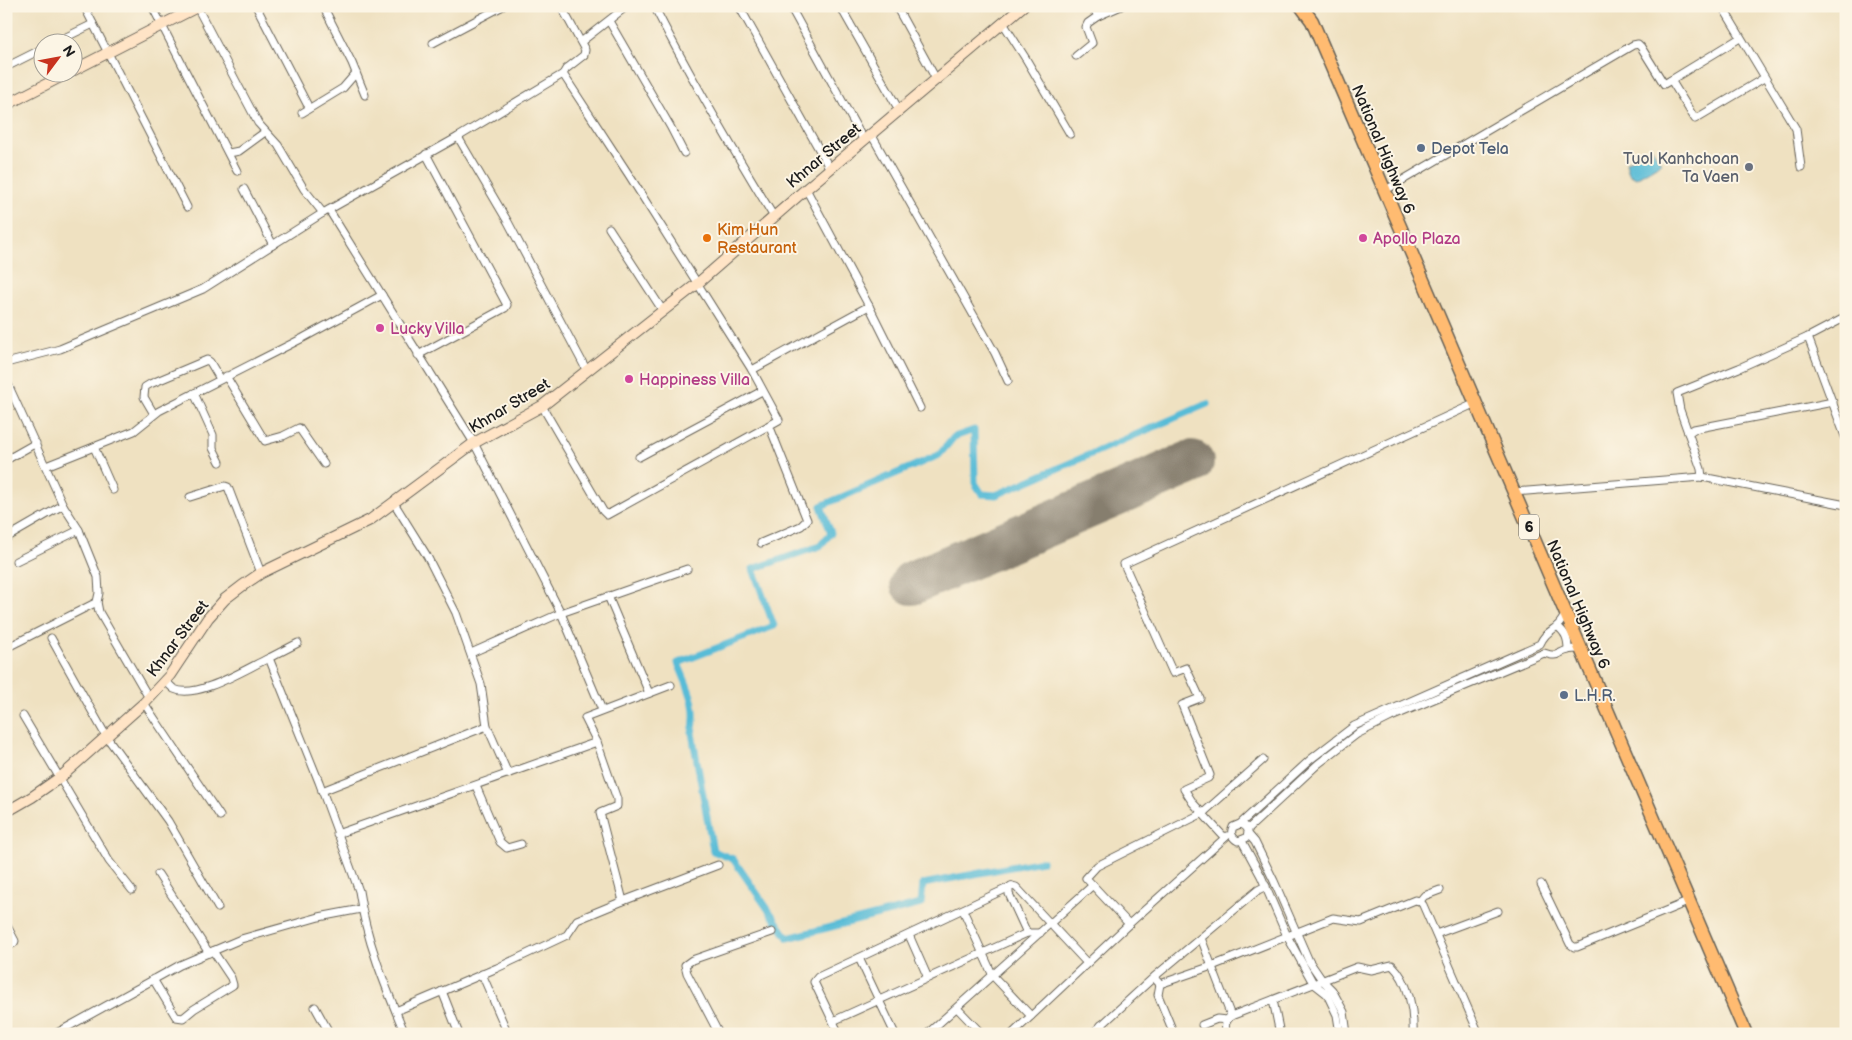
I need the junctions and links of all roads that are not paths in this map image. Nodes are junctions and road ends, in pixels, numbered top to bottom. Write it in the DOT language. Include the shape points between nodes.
graph roads {
  1 [pos="84,6"];
  2 [pos="152,6"];
  3 [pos="256,6"];
  4 [pos="323,6"];
  5 [pos="504,6"];
  6 [pos="561,6"];
  7 [pos="627,6"];
  8 [pos="654,6"];
  9 [pos="739,6"];
  10 [pos="790,6"];
  11 [pos="856,6"];
  12 [pos="896,6"];
  13 [pos="1023,6"];
  14 [pos="1092,6"];
  15 [pos="1121,6"];
  16 [pos="1301,6"];
  17 [pos="1311,6"];
  18 [pos="1722,6"];
  19 [pos="1843,6"];
  20 [pos="198,7"];
  21 [pos="841,9"];
  22 [pos="1846,12"];
  23 [pos="1098,16"];
  24 [pos="609,21"];
  25 [pos="1312,22"];
  26 [pos="1003,23"];
  27 [pos="93,24"];
  28 [pos="161,25"];
  29 [pos="77,32"];
  30 [pos="1740,38"];
  31 [pos="581,42"];
  32 [pos="433,43"];
  33 [pos="107,52"];
  34 [pos="32,54"];
  35 [pos="1076,56"];
  36 [pos="82,66"];
  37 [pos="6,67"];
  38 [pos="356,73"];
  39 [pos="563,74"];
  40 [pos="1764,78"];
  41 [pos="936,79"];
  42 [pos="1672,80"];
  43 [pos="51,82"];
  44 [pos="365,95"];
  45 [pos="307,104"];
  46 [pos="6,105"];
  47 [pos="899,110"];
  48 [pos="302,113"];
  49 [pos="265,132"];
  50 [pos="1070,134"];
  51 [pos="458,137"];
  52 [pos="867,137"];
  53 [pos="229,153"];
  54 [pos="684,153"];
  55 [pos="426,154"];
  56 [pos="1801,167"];
  57 [pos="830,169"];
  58 [pos="237,171"];
  59 [pos="244,189"];
  60 [pos="806,189"];
  61 [pos="1384,191"];
  62 [pos="187,207"];
  63 [pos="326,211"];
  64 [pos="774,217"];
  65 [pos="609,228"];
  66 [pos="273,245"];
  67 [pos="697,284"];
  68 [pos="382,295"];
  69 [pos="869,306"];
  70 [pos="663,311"];
  71 [pos="1846,316"];
  72 [pos="1808,337"];
  73 [pos="418,355"];
  74 [pos="6,364"];
  75 [pos="752,370"];
  76 [pos="587,371"];
  77 [pos="223,377"];
  78 [pos="6,380"];
  79 [pos="1008,381"];
  80 [pos="762,391"];
  81 [pos="194,393"];
  82 [pos="1832,402"];
  83 [pos="1476,403"];
  84 [pos="542,406"];
  85 [pos="920,408"];
  86 [pos="154,414"];
  87 [pos="1843,424"];
  88 [pos="769,425"];
  89 [pos="1688,433"];
  90 [pos="1846,439"];
  91 [pos="36,443"];
  92 [pos="474,443"];
  93 [pos="94,447"];
  94 [pos="639,458"];
  95 [pos="6,460"];
  96 [pos="220,462"];
  97 [pos="324,464"];
  98 [pos="46,466"];
  99 [pos="1702,477"];
  100 [pos="113,490"];
  101 [pos="1514,492"];
  102 [pos="190,497"];
  103 [pos="394,502"];
  104 [pos="63,505"];
  105 [pos="1846,506"];
  106 [pos="79,530"];
  107 [pos="6,538"];
  108 [pos="762,543"];
  109 [pos="16,561"];
  110 [pos="687,569"];
  111 [pos="261,573"];
  112 [pos="608,596"];
  113 [pos="97,602"];
  114 [pos="561,613"];
  115 [pos="1566,614"];
  116 [pos="1557,626"];
  117 [pos="51,638"];
  118 [pos="298,643"];
  119 [pos="6,648"];
  120 [pos="1574,649"];
  121 [pos="471,653"];
  122 [pos="268,658"];
  123 [pos="165,681"];
  124 [pos="671,685"];
  125 [pos="649,692"];
  126 [pos="146,700"];
  127 [pos="602,710"];
  128 [pos="23,716"];
  129 [pos="487,726"];
  130 [pos="1354,726"];
  131 [pos="1357,734"];
  132 [pos="106,736"];
  133 [pos="597,742"];
  134 [pos="1263,760"];
  135 [pos="508,774"];
  136 [pos="59,778"];
  137 [pos="476,786"];
  138 [pos="322,790"];
  139 [pos="6,812"];
  140 [pos="1203,813"];
  141 [pos="220,816"];
  142 [pos="1240,824"];
  143 [pos="1248,831"];
  144 [pos="338,834"];
  145 [pos="1231,834"];
  146 [pos="1224,837"];
  147 [pos="1242,841"];
  148 [pos="521,844"];
  149 [pos="718,865"];
  150 [pos="158,874"];
  151 [pos="1541,884"];
  152 [pos="1093,885"];
  153 [pos="1012,886"];
  154 [pos="1266,886"];
  155 [pos="132,890"];
  156 [pos="1440,890"];
  157 [pos="624,901"];
  158 [pos="1420,901"];
  159 [pos="1690,902"];
  160 [pos="218,908"];
  161 [pos="361,909"];
  162 [pos="963,910"];
  163 [pos="1498,911"];
  164 [pos="6,924"];
  165 [pos="1050,924"];
  166 [pos="1129,924"];
  167 [pos="772,932"];
  168 [pos="1027,932"];
  169 [pos="1297,932"];
  170 [pos="1040,933"];
  171 [pos="1436,934"];
  172 [pos="908,935"];
  173 [pos="1287,936"];
  174 [pos="1201,938"];
  175 [pos="6,947"];
  176 [pos="212,952"];
  177 [pos="982,953"];
  178 [pos="859,958"];
  179 [pos="1087,963"];
  180 [pos="1212,966"];
  181 [pos="482,974"];
  182 [pos="993,976"];
  183 [pos="1154,977"];
  184 [pos="928,978"];
  185 [pos="153,979"];
  186 [pos="1322,980"];
  187 [pos="1313,983"];
  188 [pos="1160,984"];
  189 [pos="442,991"];
  190 [pos="879,1000"];
  191 [pos="1273,1000"];
  192 [pos="315,1006"];
  193 [pos="957,1008"];
  194 [pos="396,1011"];
  195 [pos="1031,1016"];
  196 [pos="1229,1018"];
  197 [pos="833,1021"];
  198 [pos="1101,1025"];
  199 [pos="1202,1025"];
  200 [pos="55,1034"];
  201 [pos="330,1034"];
  202 [pos="405,1034"];
  203 [pos="459,1034"];
  204 [pos="508,1034"];
  205 [pos="720,1034"];
  206 [pos="839,1034"];
  207 [pos="895,1034"];
  208 [pos="927,1034"];
  209 [pos="982,1034"];
  210 [pos="1012,1034"];
  211 [pos="1092,1034"];
  212 [pos="1109,1034"];
  213 [pos="1174,1034"];
  214 [pos="1227,1034"];
  215 [pos="1280,1034"];
  216 [pos="1340,1034"];
  217 [pos="1347,1034"];
  218 [pos="1413,1034"];
  219 [pos="1479,1034"];
  220 [pos="1746,1034"];
  1 -- 27 [label="street"];
  2 -- 28 [label="street"];
  3 -- 45 [label="street"];
  4 -- 38 [label="street"];
  5 -- 32 [label="street"];
  6 -- 31 [label="street"];
  7 -- 24 [label="street"];
  8 -- 64 [label="street" via="730,145"];
  9 -- 57 [label="street"];
  10 -- 52 [label="street"];
  11 -- 21 [label="street"];
  12 -- 41 [label="street"];
  13 -- 26 [label="street, Khnar Street"];
  14 -- 23 [label="street"];
  15 -- 23 [label="street"];
  16 -- 25 [label="highway, National Highway 6 / 6"];
  17 -- 25 [label="highway, National Highway 6 / 6"];
  18 -- 30 [label="street"];
  19 -- 22 [label="street"];
  20 -- 28 [label="street"];
  20 -- 49 [label="street"];
  21 -- 47 [label="street"];
  23 -- 35 [label="street" via="1086,25 1092,44"];
  24 -- 31 [label="street"];
  24 -- 54 [label="street"];
  25 -- 61 [label="highway, National Highway 6 / 6"];
  26 -- 41 [label="street, Khnar Street"];
  26 -- 50 [label="street"];
  27 -- 29 [label="street"];
  27 -- 33 [label="street"];
  28 -- 33 [label="street"];
  28 -- 53 [label="street"];
  30 -- 40 [label="street"];
  30 -- 42 [label="street"];
  31 -- 39 [label="street" via="584,55"];
  33 -- 36 [label="street"];
  33 -- 62 [label="street"];
  34 -- 37 [label="street"];
  38 -- 44 [label="street"];
  38 -- 48 [label="street" via="343,88"];
  39 -- 51 [label="street"];
  39 -- 67 [label="street"];
  40 -- 42 [label="street" via="1695,119"];
  40 -- 56 [label="street" via="1796,129"];
  41 -- 47 [label="street, Khnar Street"];
  42 -- 61 [label="street" via="1664,84 1641,47 1633,45"];
  43 -- 46 [label="street"];
  47 -- 52 [label="street, Khnar Street"];
  49 -- 53 [label="street" via="238,151"];
  49 -- 63 [label="street" via="278,145 304,189"];
  51 -- 55 [label="street"];
  51 -- 76 [label="street" via="508,222"];
  52 -- 57 [label="street, Khnar Street"];
  52 -- 79 [label="street" via="995,353"];
  53 -- 58 [label="street"];
  55 -- 63 [label="street"];
  55 -- 73 [label="street" via="507,304"];
  57 -- 60 [label="street, Khnar Street"];
  59 -- 66 [label="street"];
  60 -- 64 [label="street, Khnar Street"];
  60 -- 69 [label="street"];
  61 -- 83 [label="highway, National Highway 6 / 6"];
  63 -- 66 [label="street"];
  63 -- 68 [label="street"];
  64 -- 67 [label="street, Khnar Street"];
  65 -- 70 [label="street"];
  66 -- 74 [label="street" via="203,289 60,349"];
  67 -- 70 [label="street, Khnar Street"];
  67 -- 75 [label="street"];
  68 -- 73 [label="street"];
  68 -- 77 [label="street"];
  69 -- 75 [label="street"];
  69 -- 85 [label="street"];
  70 -- 76 [label="street, Khnar Street"];
  71 -- 72 [label="street"];
  72 -- 82 [label="street"];
  72 -- 89 [label="street" via="1678,392 1676,396"];
  73 -- 92 [label="street"];
  75 -- 80 [label="street"];
  76 -- 84 [label="street, Khnar Street"];
  77 -- 81 [label="street"];
  77 -- 86 [label="street" via="207,360 150,384 145,387 144,397"];
  77 -- 97 [label="street" via="265,441 299,428"];
  78 -- 91 [label="street"];
  80 -- 88 [label="street" via="779,420"];
  80 -- 94 [label="street"];
  81 -- 86 [label="street"];
  81 -- 96 [label="street" via="211,430 213,448"];
  82 -- 87 [label="street"];
  82 -- 89 [label="street" via="1694,429"];
  83 -- 101 [label="highway, National Highway 6 / 6"];
  83 -- 140 [label="street" via="1124,564 1173,673 1186,668 1200,698 1182,705 1210,775 1184,789"];
  84 -- 88 [label="street" via="607,515"];
  84 -- 92 [label="street, Khnar Street"];
  86 -- 93 [label="street" via="134,430"];
  87 -- 90 [label="street"];
  88 -- 108 [label="street" via="807,520 801,526"];
  89 -- 99 [label="street"];
  91 -- 95 [label="street"];
  91 -- 98 [label="street"];
  92 -- 103 [label="street, Khnar Street"];
  92 -- 114 [label="street"];
  93 -- 98 [label="street"];
  93 -- 100 [label="street"];
  98 -- 104 [label="street"];
  99 -- 101 [label="street"];
  99 -- 105 [label="street"];
  101 -- 115 [label="highway, National Highway 6 / 6"];
  102 -- 111 [label="street" via="228,487"];
  103 -- 111 [label="street, Khnar Street" via="370,520"];
  103 -- 121 [label="street" via="448,596"];
  104 -- 106 [label="street"];
  104 -- 107 [label="street"];
  106 -- 109 [label="street"];
  106 -- 113 [label="street" via="98,577"];
  110 -- 112 [label="street"];
  111 -- 123 [label="street, Khnar Street" via="226,599 208,618"];
  112 -- 114 [label="street"];
  112 -- 125 [label="street"];
  113 -- 119 [label="street"];
  113 -- 126 [label="street" via="99,612"];
  114 -- 121 [label="street"];
  114 -- 127 [label="street"];
  115 -- 116 [label="street"];
  115 -- 120 [label="highway, National Highway 6 / 6"];
  116 -- 120 [label="street" via="1564,631"];
  116 -- 130 [label="street" via="1543,636 1540,644"];
  117 -- 132 [label="street"];
  118 -- 122 [label="street"];
  120 -- 131 [label="street" via="1560,655 1544,653"];
  120 -- 159 [label="highway, National Highway 6 / 6"];
  121 -- 129 [label="street" via="481,684"];
  122 -- 123 [label="street" via="197,691 175,689"];
  122 -- 138 [label="street"];
  123 -- 126 [label="street, Khnar Street"];
  124 -- 125 [label="street"];
  125 -- 127 [label="street"];
  126 -- 132 [label="street, Khnar Street"];
  126 -- 141 [label="street"];
  127 -- 133 [label="street" via="585,718"];
  128 -- 136 [label="street"];
  129 -- 135 [label="street"];
  129 -- 138 [label="street"];
  130 -- 131 [label="street"];
  130 -- 142 [label="street" via="1311,759"];
  131 -- 143 [label="street" via="1318,764"];
  132 -- 136 [label="street, Khnar Street"];
  132 -- 160 [label="street" via="168,821"];
  133 -- 135 [label="street"];
  133 -- 157 [label="street" via="617,799 617,806 600,813"];
  134 -- 140 [label="street"];
  135 -- 137 [label="street"];
  136 -- 139 [label="street, Khnar Street"];
  136 -- 155 [label="street" via="109,861"];
  137 -- 144 [label="street"];
  137 -- 148 [label="street" via="500,842 507,848"];
  138 -- 144 [label="street"];
  140 -- 146 [label="street"];
  140 -- 152 [label="street" via="1097,866 1086,878"];
  142 -- 143 [label="street" via="1245,825"];
  142 -- 145 [label="street" via="1234,826"];
  143 -- 147 [label="street"];
  143 -- 169 [label="street"];
  144 -- 161 [label="street" via="359,891"];
  145 -- 146 [label="street"];
  145 -- 147 [label="street"];
  146 -- 166 [label="street"];
  147 -- 154 [label="street"];
  149 -- 157 [label="street"];
  150 -- 176 [label="street"];
  151 -- 159 [label="street" via="1574,947"];
  152 -- 165 [label="street"];
  152 -- 166 [label="street"];
  153 -- 162 [label="street"];
  153 -- 165 [label="street"];
  153 -- 168 [label="street" via="1010,894"];
  154 -- 173 [label="street"];
  154 -- 174 [label="street"];
  156 -- 158 [label="street"];
  157 -- 181 [label="street" via="577,920 567,934"];
  158 -- 169 [label="street" via="1415,900 1361,922 1333,918"];
  158 -- 171 [label="street"];
  159 -- 220 [label="highway, National Highway 6 / 6"];
  161 -- 176 [label="street" via="241,939"];
  161 -- 194 [label="street"];
  162 -- 172 [label="street"];
  162 -- 177 [label="street"];
  163 -- 171 [label="street"];
  164 -- 175 [label="street" via="14,941"];
  165 -- 170 [label="street"];
  165 -- 179 [label="street"];
  166 -- 179 [label="street"];
  167 -- 205 [label="street" via="685,965"];
  168 -- 170 [label="street"];
  168 -- 177 [label="street"];
  169 -- 173 [label="street"];
  169 -- 186 [label="street"];
  170 -- 182 [label="street"];
  171 -- 219 [label="street"];
  172 -- 178 [label="street"];
  172 -- 184 [label="street"];
  173 -- 180 [label="street"];
  173 -- 187 [label="street"];
  174 -- 180 [label="street"];
  174 -- 183 [label="street"];
  176 -- 185 [label="street"];
  176 -- 185 [label="street" via="233,985 183,1018 176,1017"];
  177 -- 182 [label="street"];
  177 -- 184 [label="street"];
  178 -- 190 [label="street"];
  178 -- 197 [label="street" via="818,977 814,982"];
  179 -- 195 [label="street"];
  180 -- 188 [label="street"];
  180 -- 196 [label="street"];
  181 -- 189 [label="street"];
  181 -- 204 [label="street"];
  182 -- 193 [label="street"];
  182 -- 195 [label="street"];
  183 -- 188 [label="street"];
  183 -- 198 [label="street"];
  184 -- 190 [label="street"];
  185 -- 200 [label="street"];
  186 -- 187 [label="street"];
  186 -- 217 [label="street" via="1332,990 1344,1012"];
  186 -- 218 [label="street" via="1357,967 1371,970 1392,965 1407,993 1413,1013"];
  187 -- 191 [label="street"];
  187 -- 216 [label="street" via="1327,994 1337,1015"];
  188 -- 213 [label="street" via="1158,995"];
  189 -- 194 [label="street"];
  189 -- 203 [label="street"];
  190 -- 197 [label="street"];
  190 -- 207 [label="street"];
  191 -- 196 [label="street"];
  191 -- 215 [label="street"];
  192 -- 201 [label="street"];
  193 -- 208 [label="street"];
  193 -- 209 [label="street"];
  194 -- 202 [label="street"];
  195 -- 210 [label="street"];
  196 -- 199 [label="street"];
  196 -- 214 [label="street" via="1225,1028"];
  197 -- 206 [label="street"];
  198 -- 211 [label="street"];
  198 -- 212 [label="street"];
}
